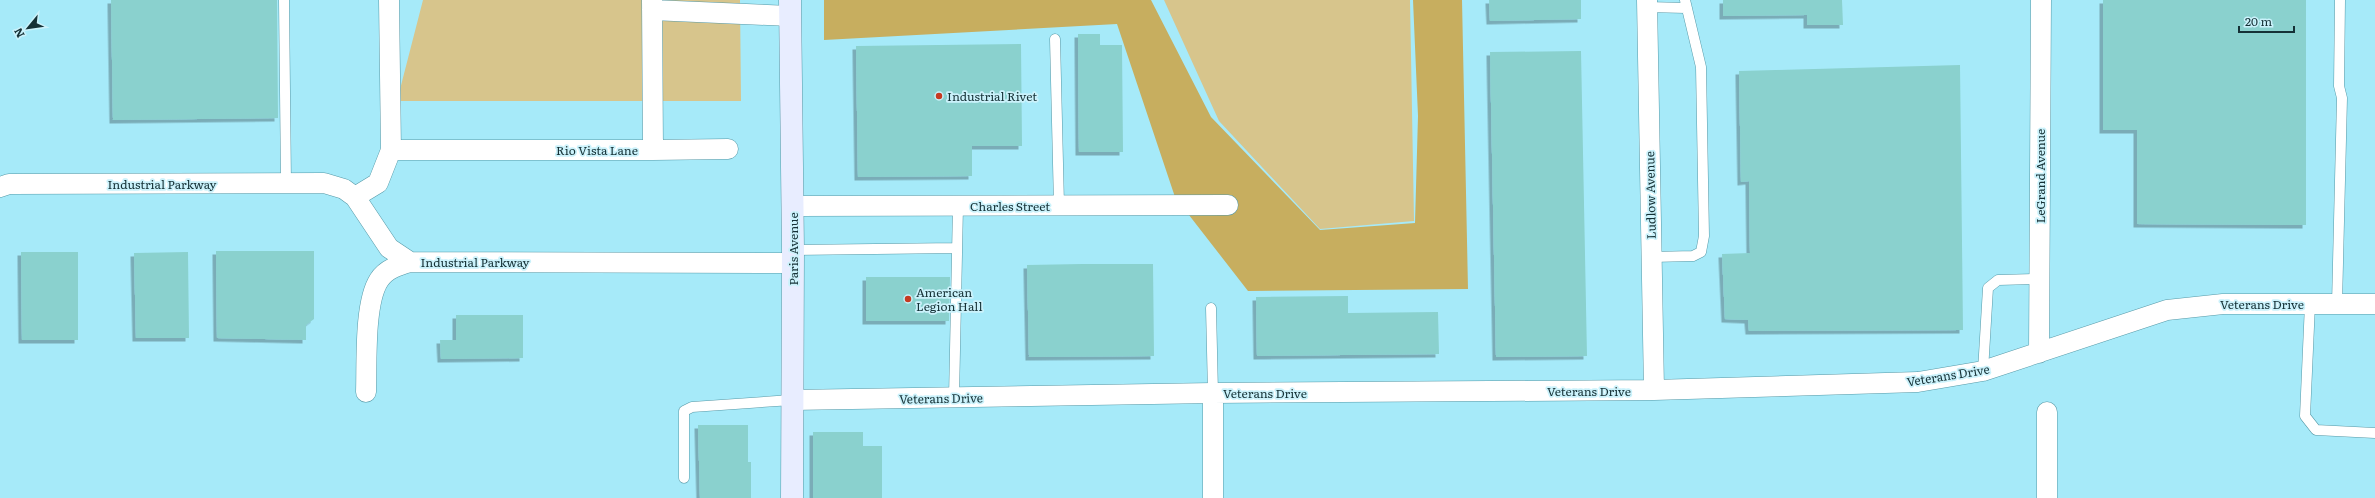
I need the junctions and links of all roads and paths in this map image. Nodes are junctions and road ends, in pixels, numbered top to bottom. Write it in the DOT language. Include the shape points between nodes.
graph roads {
  1 [pos="284,0"];
  2 [pos="389,0"];
  3 [pos="2041,0"];
  4 [pos="2340,0"];
  5 [pos="1647,3"];
  6 [pos="1686,4"];
  7 [pos="652,5"];
  8 [pos="790,8"];
  9 [pos="1055,39"];
  10 [pos="728,149"];
  11 [pos="391,150"];
  12 [pos="653,150"];
  13 [pos="286,183"];
  14 [pos="0,186"];
  15 [pos="355,197"];
  16 [pos="1228,205"];
  17 [pos="793,206"];
  18 [pos="958,206"];
  19 [pos="1059,206"];
  20 [pos="957,248"];
  21 [pos="793,256"];
  22 [pos="1652,256"];
  23 [pos="410,262"];
  24 [pos="2039,279"];
  25 [pos="2310,304"];
  26 [pos="2337,304"];
  27 [pos="2375,304"];
  28 [pos="1211,308"];
  29 [pos="2039,353"];
  30 [pos="1983,371"];
  31 [pos="1654,390"];
  32 [pos="366,392"];
  33 [pos="1213,393"];
  34 [pos="954,398"];
  35 [pos="792,400"];
  36 [pos="2047,412"];
  37 [pos="2375,433"];
  38 [pos="684,478"];
  39 [pos="792,498"];
  40 [pos="1213,498"];
  41 [pos="2047,498"];
  1 -- 13 [label="lane"];
  2 -- 11 [label="street"];
  3 -- 24 [label="street, LeGrand Avenue"];
  4 -- 26 [label="lane" via="2339,86 2342,98"];
  5 -- 6 [label="lane"];
  5 -- 22 [label="street, Ludlow Avenue"];
  6 -- 22 [label="lane" via="1694,28 1701,67 1704,236 1701,252 1693,256"];
  7 -- 8 [label="street"];
  7 -- 12 [label="street, Rio Vista Lane"];
  8 -- 17 [label="street, Paris Avenue"];
  9 -- 19 [label="lane"];
  10 -- 12 [label="street"];
  11 -- 12 [label="street, Rio Vista Lane"];
  11 -- 15 [label="street" via="378,183"];
  13 -- 14 [label="street, Industrial Parkway"];
  13 -- 15 [label="street, Industrial Parkway" via="324,183 344,189"];
  15 -- 23 [label="street, Industrial Parkway" via="389,248"];
  16 -- 19 [label="street, Charles Street"];
  17 -- 18 [label="street, Charles Street"];
  17 -- 21 [label="street, Paris Avenue"];
  18 -- 19 [label="street, Charles Street"];
  18 -- 20 [label="lane"];
  20 -- 21 [label="lane"];
  20 -- 34 [label="lane"];
  21 -- 23 [label="street, Industrial Parkway"];
  21 -- 35 [label="street, Paris Avenue"];
  22 -- 31 [label="street, Ludlow Avenue"];
  23 -- 32 [label="street" via="392,267 379,278 370,298"];
  24 -- 29 [label="street, LeGrand Avenue"];
  24 -- 30 [label="lane" via="1998,280 1988,288"];
  25 -- 26 [label="street, Veterans Drive"];
  25 -- 29 [label="street, Veterans Drive" via="2208,305 2167,310"];
  25 -- 37 [label="lane" via="2305,416 2316,430"];
  26 -- 27 [label="street, Veterans Drive"];
  28 -- 33 [label="lane"];
  29 -- 30 [label="street, Veterans Drive"];
  30 -- 31 [label="street, Veterans Drive" via="1918,382"];
  31 -- 33 [label="street, Veterans Drive"];
  33 -- 34 [label="street, Veterans Drive"];
  33 -- 40 [label="street"];
  34 -- 35 [label="street, Veterans Drive"];
  35 -- 38 [label="lane" via="692,406 684,411"];
  35 -- 39 [label="street, Paris Avenue"];
  36 -- 41 [label="street"];
}
